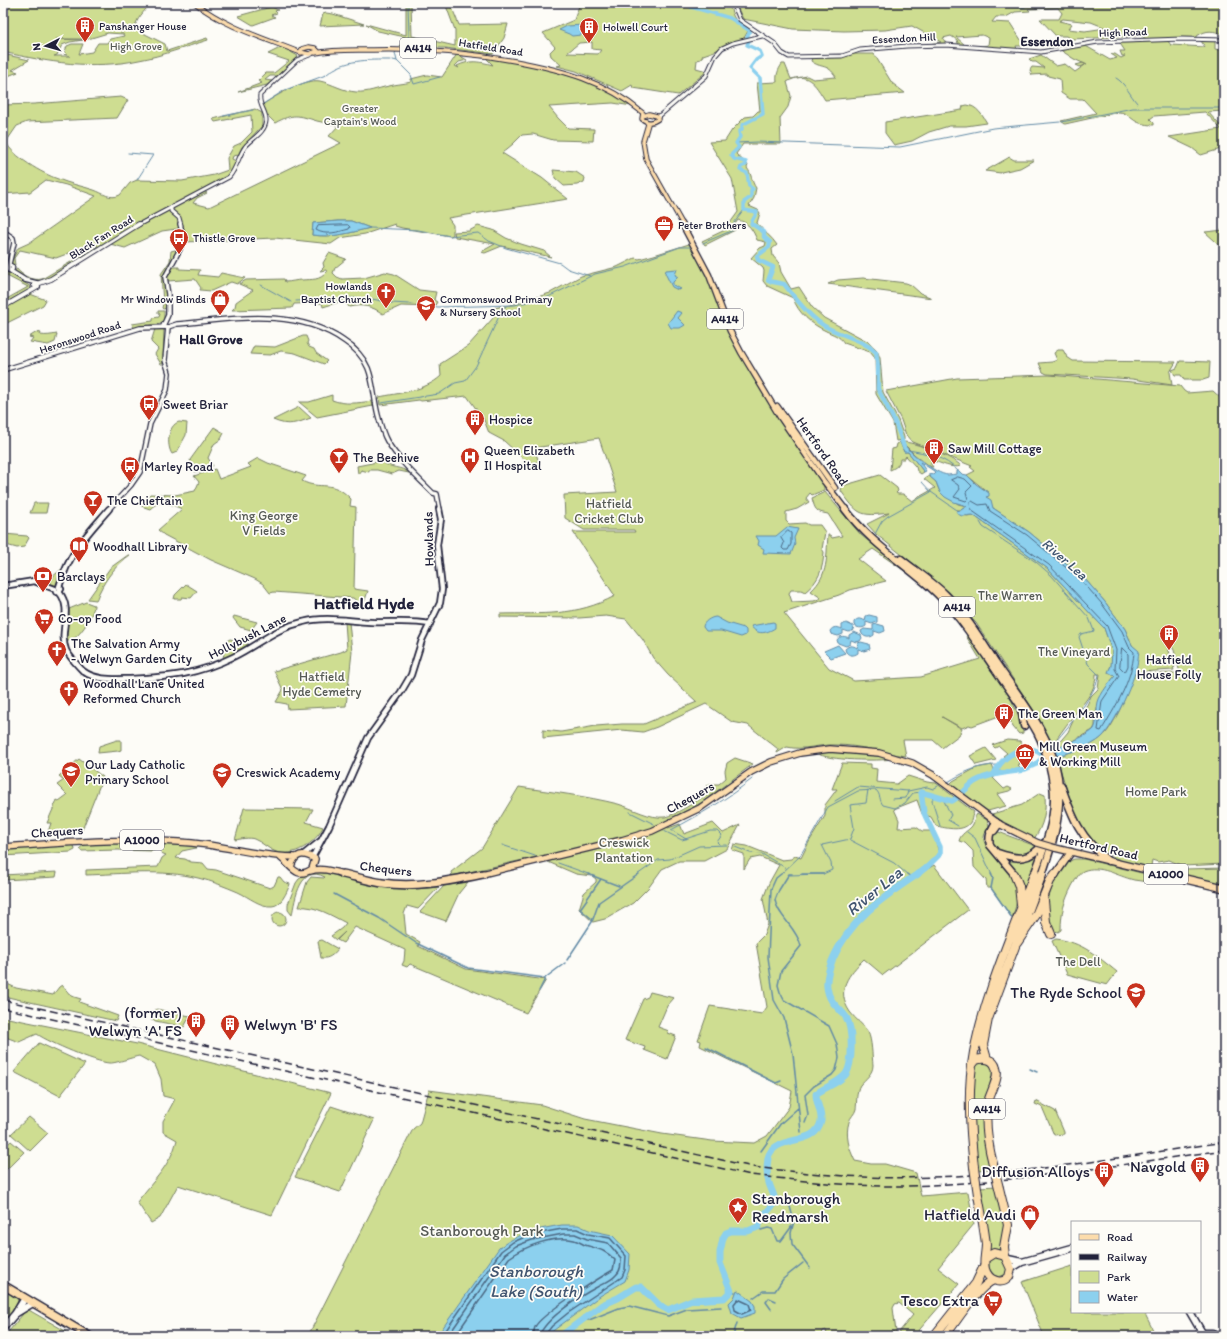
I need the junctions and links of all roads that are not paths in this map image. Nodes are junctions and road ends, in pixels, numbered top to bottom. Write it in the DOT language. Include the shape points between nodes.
graph roads {
  1 [pos="195,3"];
  2 [pos="200,3"];
  3 [pos="733,3"];
  4 [pos="762,36"];
  5 [pos="1224,40"];
  6 [pos="304,48"];
  7 [pos="316,48"];
  8 [pos="293,49"];
  9 [pos="454,50"];
  10 [pos="1024,51"];
  11 [pos="464,52"];
  12 [pos="301,53"];
  13 [pos="314,54"];
  14 [pos="297,60"];
  15 [pos="649,114"];
  16 [pos="658,115"];
  17 [pos="643,116"];
  18 [pos="646,121"];
  19 [pos="653,122"];
  20 [pos="172,207"];
  21 [pos="165,210"];
  22 [pos="174,214"];
  23 [pos="3,231"];
  24 [pos="37,285"];
  25 [pos="3,307"];
  26 [pos="168,325"];
  27 [pos="3,370"];
  28 [pos="3,586"];
  29 [pos="58,589"];
  30 [pos="430,624"];
  31 [pos="1021,707"];
  32 [pos="1024,726"];
  33 [pos="1047,751"];
  34 [pos="1051,762"];
  35 [pos="1058,778"];
  36 [pos="998,823"];
  37 [pos="1047,839"];
  38 [pos="320,841"];
  39 [pos="1038,843"];
  40 [pos="3,847"];
  41 [pos="1070,852"];
  42 [pos="996,853"];
  43 [pos="304,854"];
  44 [pos="1093,854"];
  45 [pos="280,857"];
  46 [pos="295,857"];
  47 [pos="314,859"];
  48 [pos="1108,861"];
  49 [pos="291,868"];
  50 [pos="328,870"];
  51 [pos="310,871"];
  52 [pos="1224,888"];
  53 [pos="1044,897"];
  54 [pos="1021,909"];
  55 [pos="1051,934"];
  56 [pos="1014,947"];
  57 [pos="987,1059"];
  58 [pos="972,1065"];
  59 [pos="1071,1248"];
  60 [pos="1006,1257"];
  61 [pos="985,1262"];
  62 [pos="1022,1262"];
  63 [pos="1012,1268"];
  64 [pos="994,1280"];
  65 [pos="3,1285"];
  66 [pos="25,1298"];
  67 [pos="33,1303"];
  68 [pos="1191,1313"];
  69 [pos="15,1314"];
  70 [pos="3,1328"];
  71 [pos="1203,1334"];
  72 [pos="89,1336"];
  73 [pos="934,1336"];
  74 [pos="945,1336"];
  75 [pos="1219,1336"];
  1 -- 8 [label="highway" via="228,25"];
  2 -- 6 [label="highway, Hatfield Road" via="234,24 284,44"];
  3 -- 4 [label="main road" via="740,20"];
  4 -- 10 [label="main road, Essendon Hill" via="773,42 786,57 833,57 858,50 946,45"];
  4 -- 16 [label="main road" via="730,44 720,50 707,75"];
  5 -- 10 [label="main road, High Road" via="1104,41 1046,51"];
  6 -- 7 [label="highway, Hatfield Road"];
  6 -- 12 [label="highway"];
  7 -- 9 [label="highway, Hatfield Road / A414"];
  7 -- 13 [label="highway" via="318,51"];
  8 -- 12 [label="highway"];
  8 -- 14 [label="main road" via="299,55"];
  9 -- 11 [label="highway, Hatfield Road / A414"];
  9 -- 13 [label="highway, Hatfield Road / A414" via="329,51"];
  11 -- 15 [label="highway, Hatfield Road / A414" via="570,71 622,93"];
  11 -- 17 [label="highway, Hatfield Road / A414" via="578,76 620,94 643,113"];
  12 -- 13 [label="highway, Hatfield Road"];
  12 -- 14 [label="main road"];
  13 -- 14 [label="main road"];
  14 -- 20 [label="main road, Black Fan Road" via="263,91 259,98 266,123 243,149 236,171 222,182"];
  15 -- 16 [label="highway"];
  15 -- 17 [label="highway"];
  16 -- 19 [label="highway" via="658,120"];
  17 -- 18 [label="highway, Hatfield Road" via="642,119"];
  18 -- 19 [label="highway"];
  18 -- 31 [label="highway, Hertford Road / A414" via="648,124 643,148 646,158 695,246 741,352 780,417 857,525 930,587 957,614"];
  19 -- 33 [label="highway, Hertford Road / A414" via="647,140 649,158 692,233 734,330 771,396 861,523 935,585 960,610 1042,731"];
  20 -- 21 [label="main road, Black Fan Road"];
  20 -- 22 [label="street" via="170,209"];
  21 -- 22 [label="street"];
  21 -- 24 [label="main road, Black Fan Road"];
  22 -- 26 [label="street" via="180,221 183,235 180,249 165,278"];
  23 -- 24 [label="street" via="14,243 10,269 17,277"];
  24 -- 25 [label="main road, Black Fan Road"];
  26 -- 27 [label="street, Heronswood Road" via="132,330"];
  26 -- 29 [label="street" via="165,360 169,373 168,390 150,424 140,472 79,543 65,568"];
  26 -- 30 [label="street, Howlands" via="254,317 294,320 331,332 358,352 368,368 386,440 404,463 433,493 437,494 440,513 437,552 442,593"];
  28 -- 29 [label="street" via="34,581"];
  29 -- 30 [label="street, Hollybush Lane" via="64,598 66,608 66,651 82,671 98,678 138,679 193,673 234,657 284,627 305,621 335,618"];
  30 -- 38 [label="street, Howlands" via="411,675 368,738"];
  31 -- 32 [label="highway"];
  31 -- 33 [label="highway, Hertford Road / A414"];
  33 -- 34 [label="highway, A414"];
  34 -- 35 [label="highway, A414"];
  34 -- 37 [label="highway, A414" via="1054,800"];
  35 -- 44 [label="highway, A414" via="1074,823"];
  35 -- 56 [label="highway, A414" via="1059,814 1056,832"];
  36 -- 39 [label="main road, Chequers"];
  36 -- 42 [label="highway, A414" via="994,831 990,832 987,842"];
  36 -- 50 [label="main road, Chequers" via="927,771 912,763 892,756 850,749 812,750 762,766 714,800 678,820 652,831 581,850 460,879 426,884 382,882"];
  37 -- 42 [label="highway" via="1040,849 1029,857 1016,858"];
  37 -- 54 [label="highway, A414"];
  38 -- 43 [label="street, Howlands"];
  38 -- 47 [label="street, Howlands"];
  39 -- 41 [label="main road, Hertford Road, bridge"];
  40 -- 45 [label="main road, Chequers / A1000" via="146,840 204,844"];
  41 -- 44 [label="main road, Hertford Road"];
  41 -- 53 [label="highway, A414" via="1050,881"];
  42 -- 54 [label="highway, A414" via="1017,877 1021,890"];
  43 -- 46 [label="main road"];
  43 -- 47 [label="main road"];
  44 -- 48 [label="highway, A414"];
  45 -- 46 [label="main road, Chequers / A1000"];
  45 -- 49 [label="main road"];
  46 -- 49 [label="main road"];
  47 -- 50 [label="main road, Chequers"];
  47 -- 51 [label="main road"];
  48 -- 52 [label="main road, Hertford Road / A1000"];
  49 -- 51 [label="main road" via="295,872"];
  50 -- 51 [label="main road, Chequers"];
  53 -- 55 [label="highway" via="1046,922"];
  53 -- 56 [label="highway, A414" via="1036,915"];
  54 -- 58 [label="highway, A414" via="982,1017"];
  56 -- 57 [label="highway, A414" via="994,998 982,1042"];
  57 -- 58 [label="highway" via="979,1058"];
  57 -- 60 [label="highway, A414, bridge" via="994,1064 998,1072 989,1095 986,1122 989,1151 1008,1225 1004,1247"];
  58 -- 61 [label="highway, A414, bridge" via="969,1119"];
  59 -- 62 [label="street"];
  60 -- 61 [label="highway" via="994,1253"];
  60 -- 62 [label="street"];
  60 -- 63 [label="highway"];
  61 -- 64 [label="highway" via="988,1274"];
  61 -- 73 [label="highway" via="976,1283"];
  62 -- 63 [label="street"];
  63 -- 64 [label="highway" via="1008,1279"];
  64 -- 74 [label="highway" via="980,1290"];
  65 -- 66 [label="main road"];
  66 -- 67 [label="main road"];
  66 -- 69 [label="street"];
  67 -- 69 [label="street"];
  67 -- 72 [label="main road"];
  68 -- 71 [label="street"];
  69 -- 70 [label="street"];
  71 -- 75 [label="street" via="1212,1333"];
}
